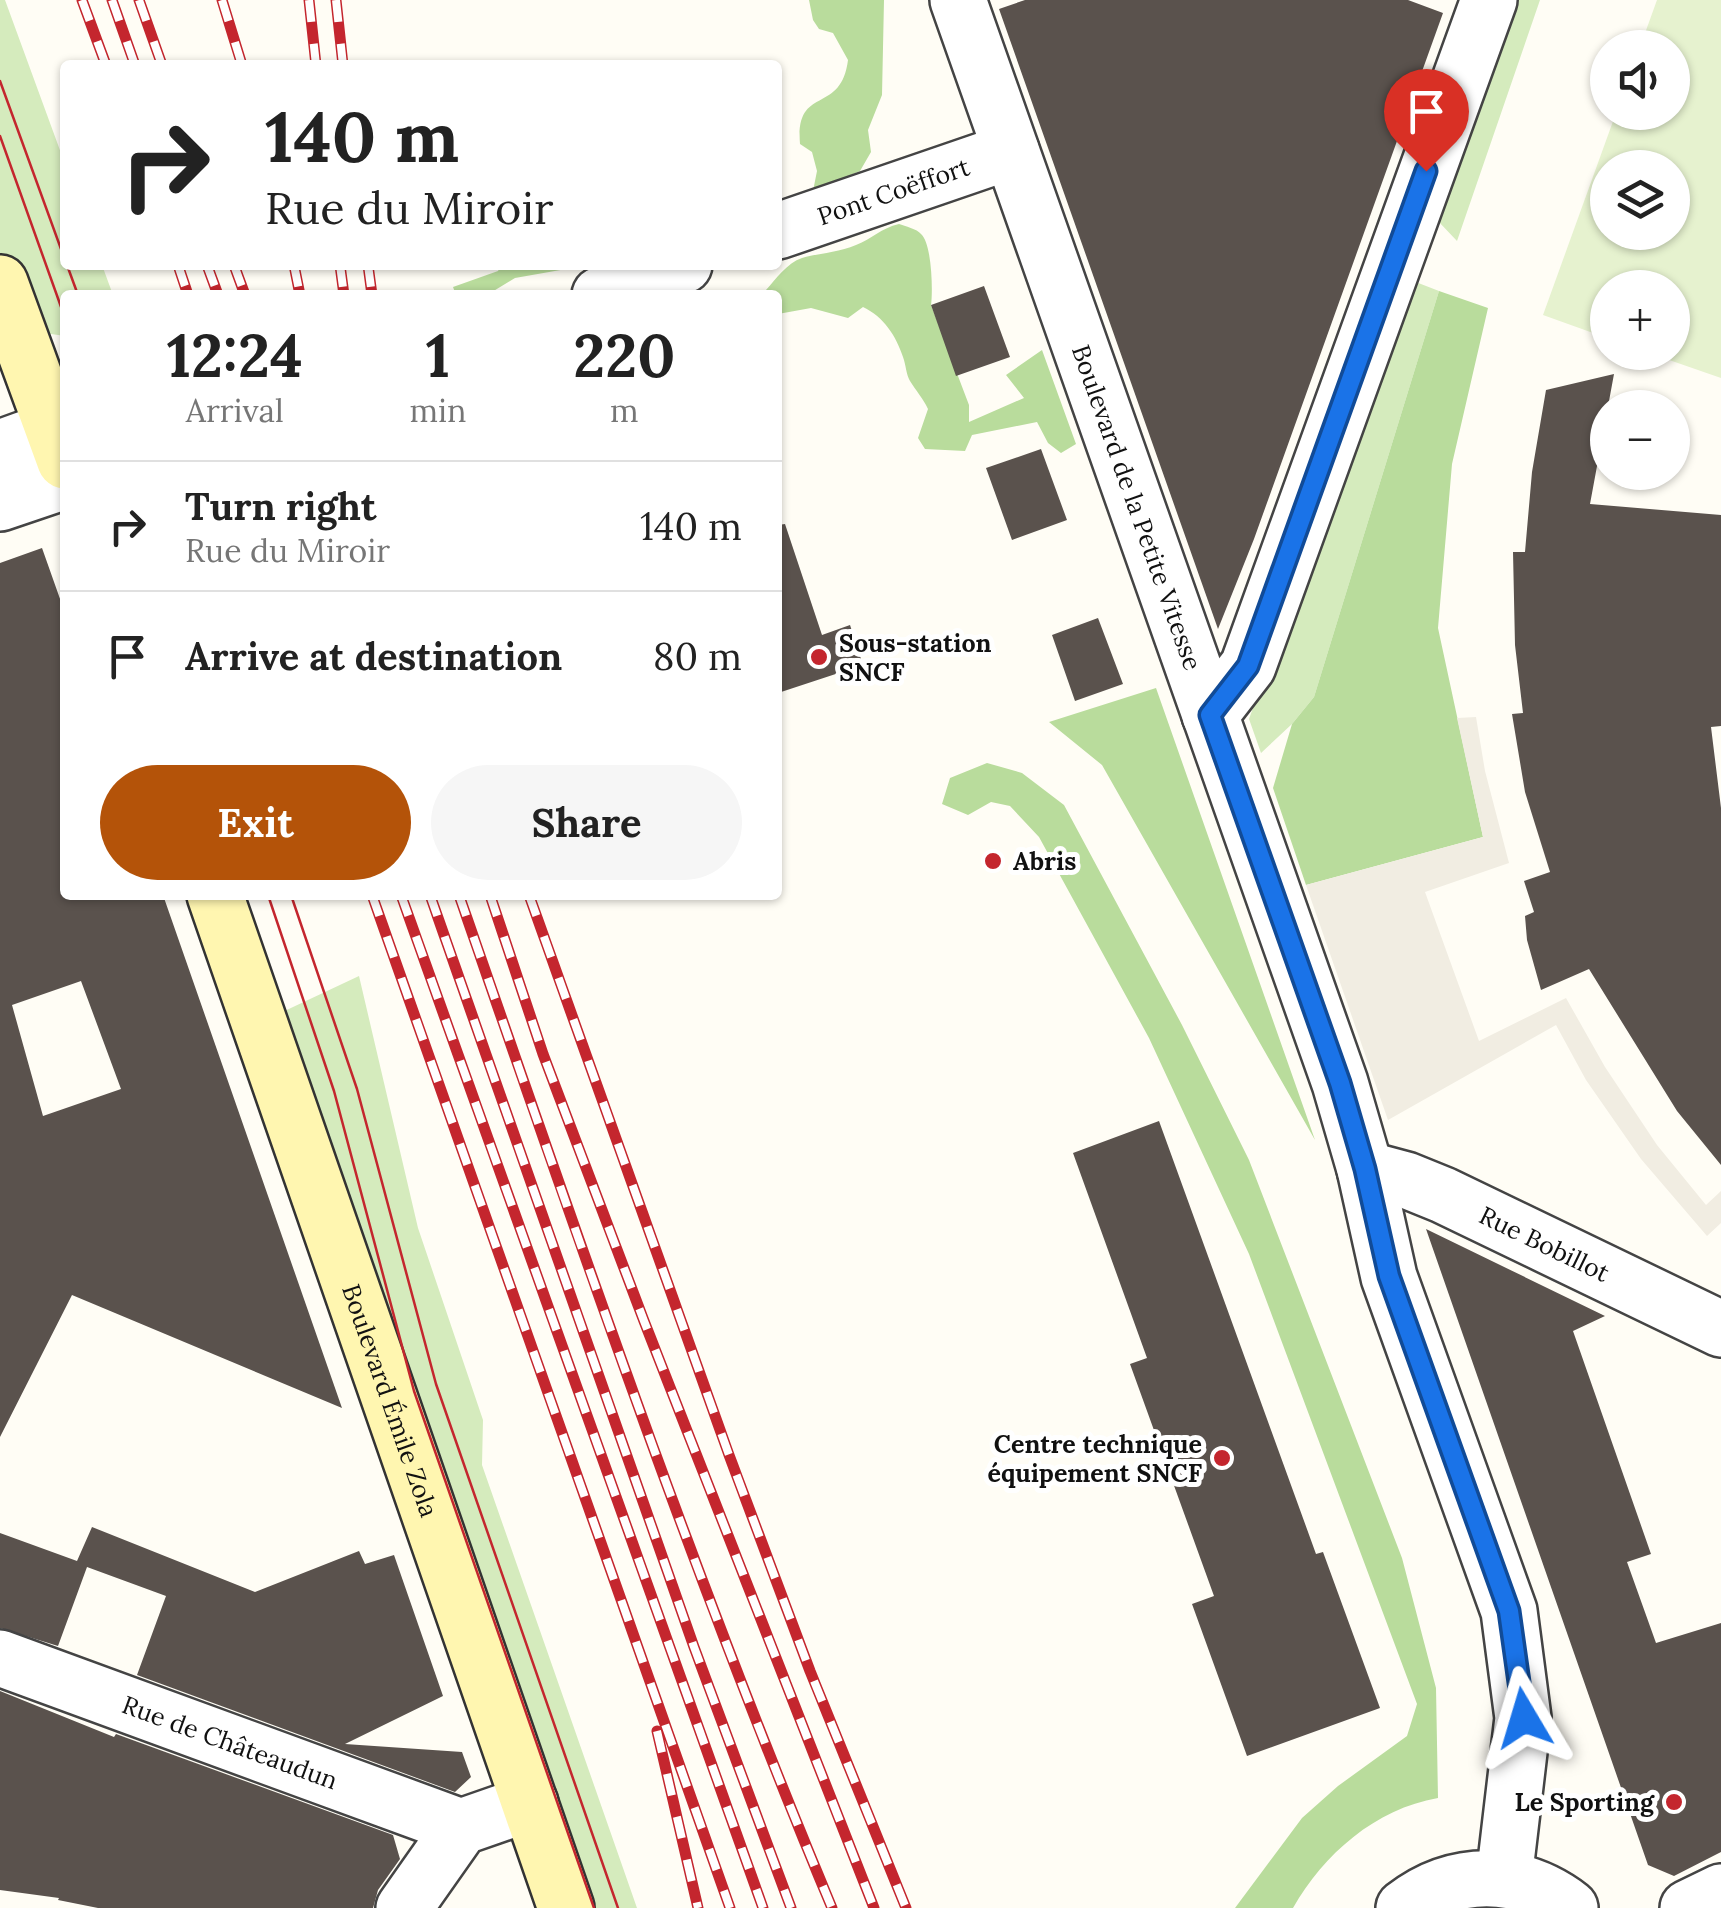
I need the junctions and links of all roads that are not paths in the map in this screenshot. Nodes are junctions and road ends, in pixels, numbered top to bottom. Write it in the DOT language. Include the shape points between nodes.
graph roads {
  1 [pos="958,0"];
  2 [pos="1488,0"];
  3 [pos="1011,150"];
  4 [pos="782,230"];
  5 [pos="670,270"];
  6 [pos="0,283"];
  7 [pos="614,290"];
  8 [pos="59,445"];
  9 [pos="0,448"];
  10 [pos="60,484"];
  11 [pos="0,503"];
  12 [pos="1210,715"];
  13 [pos="217,900"];
  14 [pos="1365,1169"];
  15 [pos="1721,1329"];
  16 [pos="0,1658"];
  17 [pos="530,1803"];
  18 [pos="461,1827"];
  19 [pos="1504,1880"];
  20 [pos="1721,1892"];
  21 [pos="404,1908"];
  22 [pos="566,1908"];
  23 [pos="1404,1908"];
  24 [pos="1570,1908"];
  25 [pos="1688,1908"];
  1 -- 3 [label="street, Boulevard de la Petite Vitesse"];
  2 -- 12 [label="street" via="1248,666"];
  3 -- 4 [label="street, Pont Coëffort"];
  3 -- 12 [label="street, Boulevard de la Petite Vitesse"];
  5 -- 7 [label="street"];
  6 -- 8 [label="main road"];
  8 -- 9 [label="street"];
  10 -- 11 [label="street"];
  12 -- 14 [label="street, Boulevard de la Petite Vitesse"];
  13 -- 17 [label="main road, Boulevard Émile Zola"];
  14 -- 15 [label="street, Rue Bobillot" via="1443,1195"];
  14 -- 19 [label="street, Boulevard de la Petite Vitesse" via="1389,1276 1509,1611 1524,1718"];
  16 -- 18 [label="street, Rue de Châteaudun"];
  17 -- 18 [label="street"];
  17 -- 22 [label="main road, Boulevard Émile Zola"];
  18 -- 21 [label="street"];
  19 -- 23 [label="street" via="1445,1885"];
  19 -- 24 [label="street"];
  20 -- 25 [label="street"];
}
